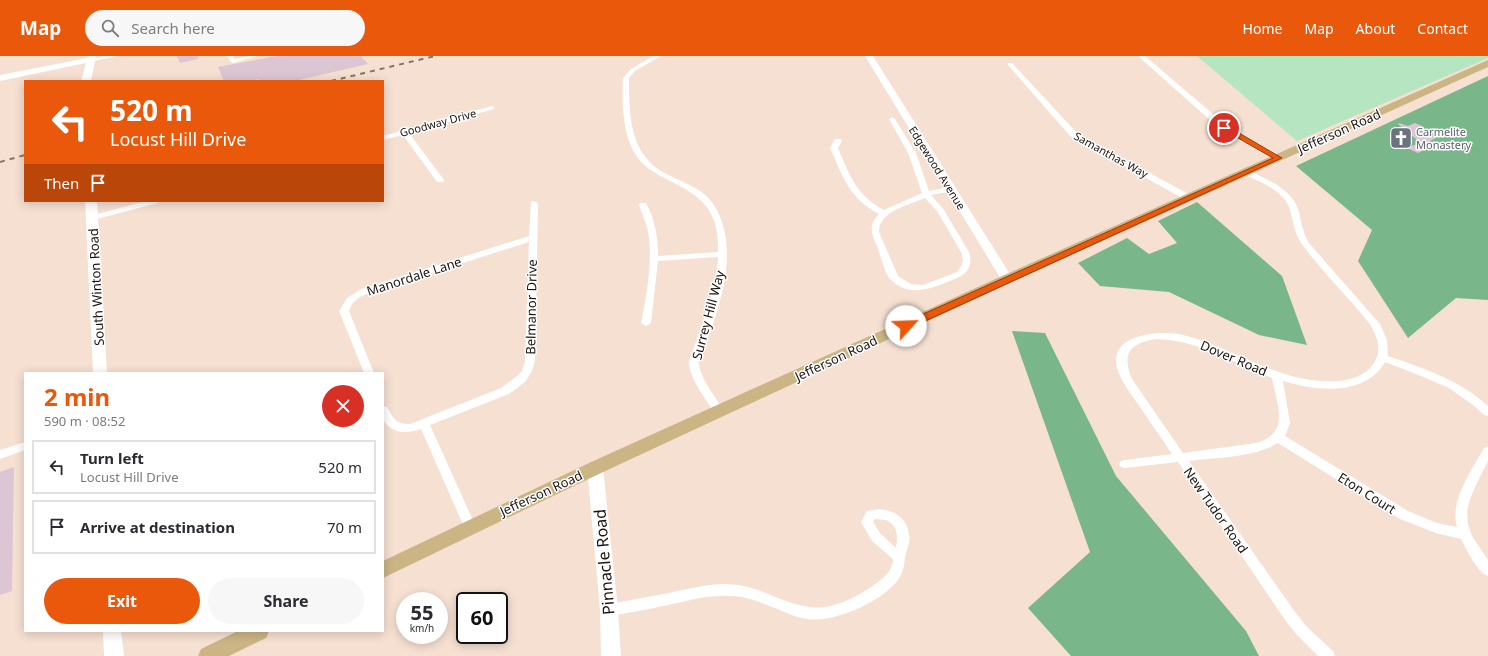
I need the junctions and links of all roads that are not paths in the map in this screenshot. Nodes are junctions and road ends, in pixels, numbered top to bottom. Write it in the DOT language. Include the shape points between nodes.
graph roads {
  1 [pos="114,56"];
  2 [pos="230,56"];
  3 [pos="255,56"];
  4 [pos="658,56"];
  5 [pos="869,56"];
  6 [pos="1141,56"];
  7 [pos="91,58"];
  8 [pos="1488,63"];
  9 [pos="1010,64"];
  10 [pos="0,78"];
  11 [pos="86,80"];
  12 [pos="492,108"];
  13 [pos="892,119"];
  14 [pos="405,132"];
  15 [pos="384,138"];
  16 [pos="838,140"];
  17 [pos="1278,158"];
  18 [pos="1246,172"];
  19 [pos="440,180"];
  20 [pos="950,189"];
  21 [pos="926,194"];
  22 [pos="1189,198"];
  23 [pos="91,202"];
  24 [pos="151,202"];
  25 [pos="534,203"];
  26 [pos="643,205"];
  27 [pos="884,213"];
  28 [pos="93,218"];
  29 [pos="532,238"];
  30 [pos="723,254"];
  31 [pos="654,259"];
  32 [pos="1007,279"];
  33 [pos="646,323"];
  34 [pos="1122,355"];
  35 [pos="1383,358"];
  36 [pos="100,372"];
  37 [pos="368,372"];
  38 [pos="1277,376"];
  39 [pos="720,411"];
  40 [pos="384,412"];
  41 [pos="1488,412"];
  42 [pos="424,424"];
  43 [pos="1278,438"];
  44 [pos="24,446"];
  45 [pos="1488,451"];
  46 [pos="0,455"];
  47 [pos="1180,458"];
  48 [pos="1125,464"];
  49 [pos="595,468"];
  50 [pos="470,527"];
  51 [pos="1464,534"];
  52 [pos="900,557"];
  53 [pos="384,570"];
  54 [pos="1488,570"];
  55 [pos="609,610"];
  56 [pos="112,632"];
  57 [pos="257,632"];
  58 [pos="114,656"];
  59 [pos="208,656"];
  60 [pos="611,656"];
  61 [pos="1328,656"];
  1 -- 7 [label="street"];
  2 -- 3 [label="street" via="233,61"];
  4 -- 30 [label="street, Surrey Hill Way" via="633,70 626,78 625,92 634,145 642,158 655,169 690,188 709,202 721,234"];
  5 -- 20 [label="street, Edgewood Avenue"];
  6 -- 17 [label="street" via="1224,128"];
  7 -- 10 [label="street"];
  7 -- 11 [label="street"];
  8 -- 17 [label="main road, Jefferson Road"];
  9 -- 22 [label="street, Samanthas Way" via="1074,135"];
  12 -- 14 [label="street, Goodway Drive"];
  13 -- 21 [label="street" via="912,153"];
  14 -- 15 [label="street, Goodway Drive"];
  14 -- 19 [label="street"];
  16 -- 27 [label="street" via="834,148 853,191 864,202"];
  17 -- 18 [label="main road, Jefferson Road"];
  18 -- 22 [label="main road, Jefferson Road"];
  18 -- 35 [label="street" via="1278,189 1290,200 1299,232 1305,243 1379,331 1383,344"];
  20 -- 21 [label="street"];
  20 -- 32 [label="street, Edgewood Avenue"];
  21 -- 27 [label="street"];
  21 -- 27 [label="street" via="940,210 965,252 966,266 957,276 920,289 909,287 895,279 874,227"];
  22 -- 32 [label="main road, Jefferson Road"];
  23 -- 28 [label="street, South Winton Road"];
  24 -- 28 [label="street"];
  25 -- 29 [label="street, Belmanor Drive"];
  26 -- 31 [label="street" via="652,232"];
  28 -- 36 [label="street, South Winton Road"];
  29 -- 37 [label="street, Manordale Lane" via="353,297 344,311"];
  29 -- 42 [label="street, Belmanor Drive" via="530,361 527,371 521,380 505,391"];
  30 -- 31 [label="street"];
  30 -- 39 [label="street, Surrey Hill Way" via="719,284 694,365 701,382"];
  31 -- 33 [label="street" via="652,292"];
  32 -- 39 [label="main road, Jefferson Road"];
  34 -- 38 [label="street, Dover Road" via="1126,348 1139,339 1170,335 1194,341"];
  34 -- 47 [label="street, New Tudor Road" via="1120,363 1127,380"];
  35 -- 38 [label="street" via="1374,371 1359,380 1345,384 1317,384"];
  35 -- 41 [label="street" via="1456,388 1480,403"];
  38 -- 43 [label="street, Dover Road" via="1285,422 1284,430"];
  39 -- 49 [label="main road, Jefferson Road"];
  40 -- 42 [label="street" via="394,427 405,429"];
  42 -- 50 [label="street"];
  43 -- 47 [label="street" via="1259,447"];
  43 -- 51 [label="street, Eton Court" via="1404,516 1436,528"];
  44 -- 46 [label="street"];
  45 -- 51 [label="street" via="1466,492 1461,507"];
  47 -- 48 [label="street"];
  47 -- 61 [label="street, New Tudor Road" via="1290,616 1302,632"];
  49 -- 50 [label="main road, Jefferson Road"];
  49 -- 55 [label="street, Pinnacle Road"];
  50 -- 53 [label="main road, Jefferson Road"];
  51 -- 54 [label="street"];
  52 -- 55 [label="street" via="897,571 883,586 850,606 832,612 801,612 757,594 734,590 708,591"];
  55 -- 60 [label="street, Pinnacle Road"];
  56 -- 58 [label="street"];
  57 -- 59 [label="main road"];
}
